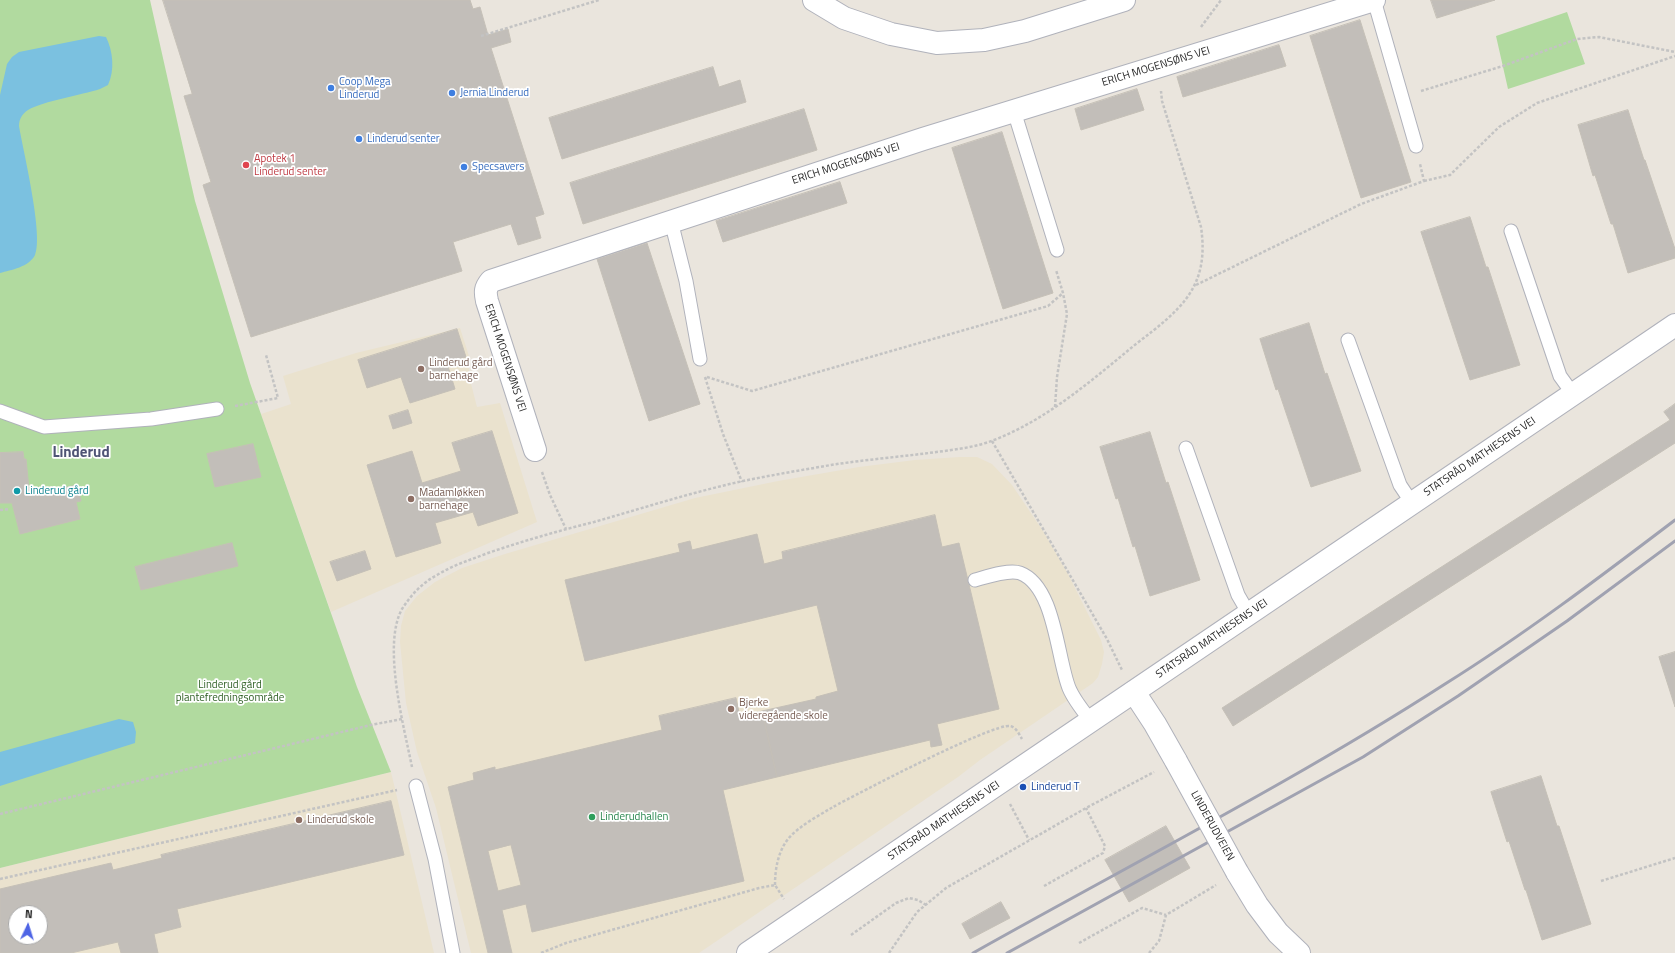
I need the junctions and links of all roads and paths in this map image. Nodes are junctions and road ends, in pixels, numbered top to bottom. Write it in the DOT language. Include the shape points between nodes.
graph roads {
  1 [pos="599,0"];
  2 [pos="814,0"];
  3 [pos="1124,0"];
  4 [pos="1221,0"];
  5 [pos="1374,0"];
  6 [pos="1197,33"];
  7 [pos="481,36"];
  8 [pos="1675,52"];
  9 [pos="1675,56"];
  10 [pos="1159,66"];
  11 [pos="1402,97"];
  12 [pos="1014,111"];
  13 [pos="1416,146"];
  14 [pos="1424,182"];
  15 [pos="671,221"];
  16 [pos="1511,232"];
  17 [pos="1057,250"];
  18 [pos="1195,285"];
  19 [pos="1063,293"];
  20 [pos="1675,325"];
  21 [pos="1348,340"];
  22 [pos="266,355"];
  23 [pos="700,359"];
  24 [pos="705,377"];
  25 [pos="1573,394"];
  26 [pos="1054,408"];
  27 [pos="217,409"];
  28 [pos="0,411"];
  29 [pos="992,441"];
  30 [pos="1186,448"];
  31 [pos="535,450"];
  32 [pos="742,482"];
  33 [pos="1412,503"];
  34 [pos="10,509"];
  35 [pos="0,510"];
  36 [pos="566,529"];
  37 [pos="975,580"];
  38 [pos="1249,614"];
  39 [pos="1123,673"];
  40 [pos="1134,692"];
  41 [pos="402,719"];
  42 [pos="1091,721"];
  43 [pos="1023,741"];
  44 [pos="1176,761"];
  45 [pos="416,786"];
  46 [pos="1008,800"];
  47 [pos="1086,808"];
  48 [pos="0,814"];
  49 [pos="1029,840"];
  50 [pos="1675,858"];
  51 [pos="1237,872"];
  52 [pos="0,879"];
  53 [pos="1601,881"];
  54 [pos="775,885"];
  55 [pos="1044,886"];
  56 [pos="786,902"];
  57 [pos="926,905"];
  58 [pos="1166,914"];
  59 [pos="851,935"];
  60 [pos="1079,943"];
  61 [pos="453,953"];
  62 [pos="541,953"];
  63 [pos="748,953"];
  64 [pos="889,953"];
  65 [pos="1149,953"];
  66 [pos="1299,953"];
  1 -- 7 [label="path"];
  2 -- 3 [label="street" via="844,18 891,34 937,43 984,40 1025,31"];
  4 -- 6 [label="path"];
  5 -- 10 [label="street, ERICH MOGENSØNS VEI"];
  5 -- 11 [label="lane"];
  8 -- 11 [label="path" via="1599,37 1577,39 1503,66"];
  9 -- 14 [label="path" via="1537,103 1499,127 1450,175"];
  10 -- 12 [label="street, ERICH MOGENSØNS VEI"];
  10 -- 18 [label="path" via="1162,101 1201,227 1204,246 1202,264"];
  11 -- 13 [label="lane"];
  12 -- 15 [label="street, ERICH MOGENSØNS VEI"];
  12 -- 17 [label="lane"];
  13 -- 14 [label="path"];
  14 -- 18 [label="path" via="1361,204"];
  15 -- 23 [label="lane" via="686,281"];
  15 -- 31 [label="street, ERICH MOGENSØNS VEI" via="504,275 491,280 486,286 487,301"];
  16 -- 25 [label="lane" via="1560,376"];
  17 -- 19 [label="path" via="1054,264"];
  18 -- 26 [label="path" via="1183,304 1166,321"];
  19 -- 24 [label="path" via="1048,306 752,392"];
  19 -- 26 [label="path" via="1067,314"];
  20 -- 25 [label="street, STATSRÅD MATHIESENS VEI"];
  21 -- 33 [label="lane" via="1400,486"];
  22 -- 27 [label="path" via="278,398"];
  23 -- 24 [label="path"];
  24 -- 32 [label="path"];
  25 -- 33 [label="street, STATSRÅD MATHIESENS VEI"];
  26 -- 29 [label="path"];
  27 -- 28 [label="lane" via="151,419 44,427"];
  29 -- 32 [label="path" via="958,449 833,465"];
  29 -- 39 [label="path" via="1107,638"];
  30 -- 38 [label="lane" via="1238,595"];
  31 -- 36 [label="path" via="550,495"];
  32 -- 36 [label="path"];
  33 -- 38 [label="street, STATSRÅD MATHIESENS VEI"];
  34 -- 35 [label="path"];
  36 -- 41 [label="path" via="463,562 420,585 402,611 396,625 394,645"];
  37 -- 42 [label="lane" via="1010,572 1020,573 1031,580 1042,593 1056,631 1069,689"];
  38 -- 40 [label="street, STATSRÅD MATHIESENS VEI"];
  40 -- 42 [label="street, STATSRÅD MATHIESENS VEI"];
  40 -- 44 [label="street, LINDERUDVEIEN"];
  41 -- 45 [label="path"];
  41 -- 48 [label="path"];
  42 -- 63 [label="street, STATSRÅD MATHIESENS VEI"];
  43 -- 54 [label="path" via="1010,726 1000,727 954,746 833,807 788,839 779,854"];
  44 -- 47 [label="path"];
  44 -- 51 [label="street, LINDERUDVEIEN, bridge"];
  45 -- 52 [label="path"];
  45 -- 61 [label="lane" via="435,859"];
  46 -- 49 [label="path"];
  47 -- 49 [label="path"];
  47 -- 55 [label="path" via="1105,846 1103,853"];
  49 -- 57 [label="path" via="946,888"];
  50 -- 53 [label="path"];
  51 -- 58 [label="path"];
  51 -- 66 [label="street, LINDERUDVEIEN" via="1278,933"];
  54 -- 56 [label="path"];
  54 -- 62 [label="path" via="566,943"];
  57 -- 59 [label="path" via="909,898 896,903"];
  57 -- 64 [label="path" via="917,912"];
  58 -- 60 [label="path" via="1142,908"];
  58 -- 65 [label="path" via="1159,941"];
}
